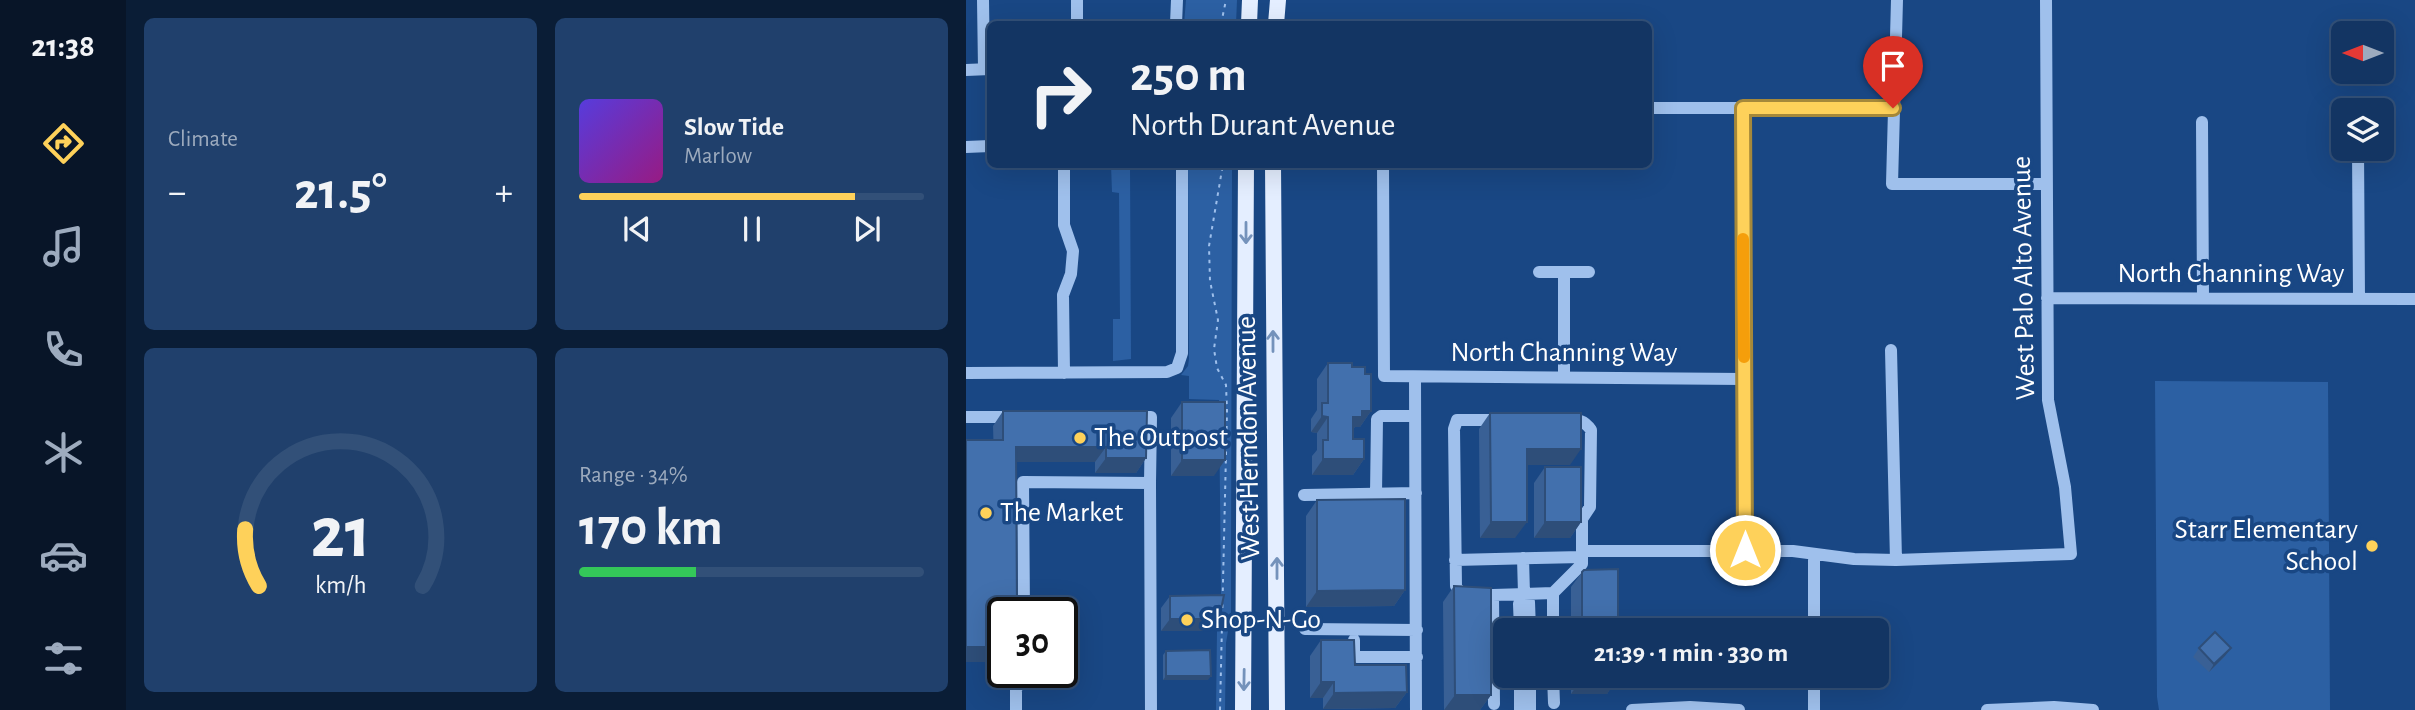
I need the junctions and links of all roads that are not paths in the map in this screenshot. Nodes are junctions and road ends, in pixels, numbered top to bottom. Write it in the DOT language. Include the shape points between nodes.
graph roads {
  1 [pos="983,0"];
  2 [pos="1077,0"];
  3 [pos="1177,0"];
  4 [pos="1250,0"];
  5 [pos="1278,0"];
  6 [pos="1896,0"];
  7 [pos="2046,0"];
  8 [pos="1077,21"];
  9 [pos="1176,21"];
  10 [pos="1249,21"];
  11 [pos="1276,21"];
  12 [pos="987,69"];
  13 [pos="966,70"];
  14 [pos="1652,108"];
  15 [pos="1743,108"];
  16 [pos="1893,108"];
  17 [pos="2202,122"];
  18 [pos="987,146"];
  19 [pos="966,147"];
  20 [pos="2358,161"];
  21 [pos="1064,168"];
  22 [pos="1182,168"];
  23 [pos="1246,168"];
  24 [pos="1273,168"];
  25 [pos="1383,168"];
  26 [pos="2046,184"];
  27 [pos="1539,272"];
  28 [pos="1564,272"];
  29 [pos="1590,272"];
  30 [pos="2047,298"];
  31 [pos="2203,299"];
  32 [pos="2359,299"];
  33 [pos="2415,299"];
  34 [pos="1891,350"];
  35 [pos="966,373"];
  36 [pos="1064,373"];
  37 [pos="1415,377"];
  38 [pos="1564,377"];
  39 [pos="1744,379"];
  40 [pos="1415,416"];
  41 [pos="966,417"];
  42 [pos="1029,417"];
  43 [pos="1124,417"];
  44 [pos="1512,420"];
  45 [pos="1553,420"];
  46 [pos="1150,482"];
  47 [pos="1416,493"];
  48 [pos="1376,494"];
  49 [pos="1304,495"];
  50 [pos="1745,550"];
  51 [pos="1582,554"];
  52 [pos="1814,554"];
  53 [pos="1523,558"];
  54 [pos="1455,560"];
  55 [pos="1896,560"];
  56 [pos="1553,593"];
  57 [pos="1524,594"];
  58 [pos="1493,595"];
  59 [pos="1024,597"];
  60 [pos="1495,618"];
  61 [pos="1520,618"];
  62 [pos="1530,618"];
  63 [pos="1553,618"];
  64 [pos="1814,618"];
  65 [pos="1305,629"];
  66 [pos="1354,630"];
  67 [pos="1417,630"];
  68 [pos="1417,657"];
  69 [pos="1017,688"];
  70 [pos="1496,688"];
  71 [pos="1520,688"];
  72 [pos="1530,688"];
  73 [pos="1553,688"];
  74 [pos="1814,688"];
  75 [pos="1553,703"];
  76 [pos="1494,705"];
  77 [pos="1690,708"];
  78 [pos="2037,709"];
  79 [pos="1016,710"];
  80 [pos="1151,710"];
  81 [pos="1243,710"];
  82 [pos="1277,710"];
  83 [pos="1416,710"];
  84 [pos="1520,710"];
  85 [pos="1530,710"];
  86 [pos="1632,710"];
  87 [pos="1739,710"];
  88 [pos="1814,710"];
  89 [pos="1987,710"];
  90 [pos="2093,710"];
  1 -- 12 [label="street"];
  2 -- 8 [label="street"];
  3 -- 9 [label="street"];
  4 -- 10 [label="main road"];
  5 -- 11 [label="main road"];
  6 -- 16 [label="street"];
  7 -- 26 [label="street, West Palo Alto Avenue"];
  12 -- 13 [label="street"];
  14 -- 15 [label="street"];
  15 -- 16 [label="street"];
  15 -- 39 [label="street"];
  16 -- 26 [label="street" via="1892,184"];
  17 -- 31 [label="street"];
  18 -- 19 [label="street"];
  20 -- 32 [label="street"];
  21 -- 36 [label="street" via="1064,225 1073,251 1063,295"];
  22 -- 36 [label="street" via="1181,362 1167,372"];
  23 -- 81 [label="main road, West Herndon Avenue, one-way"];
  82 -- 24 [label="main road, West Herndon Avenue, one-way"];
  25 -- 37 [label="street, North Channing Way" via="1384,376"];
  26 -- 30 [label="street, West Palo Alto Avenue"];
  27 -- 28 [label="street"];
  28 -- 29 [label="street"];
  28 -- 38 [label="street"];
  30 -- 31 [label="street, North Channing Way"];
  30 -- 55 [label="street, West Palo Alto Avenue" via="2048,400 2065,487 2071,554"];
  31 -- 32 [label="street, North Channing Way"];
  32 -- 33 [label="street, North Channing Way"];
  34 -- 55 [label="street"];
  35 -- 36 [label="street"];
  37 -- 38 [label="street, North Channing Way"];
  37 -- 40 [label="street"];
  38 -- 39 [label="street, North Channing Way"];
  39 -- 50 [label="street"];
  40 -- 47 [label="street"];
  40 -- 48 [label="street" via="1377,419"];
  41 -- 42 [label="street"];
  43 -- 46 [label="street" via="1151,417"];
  44 -- 54 [label="street" via="1457,420"];
  45 -- 51 [label="street" via="1580,420 1591,430 1590,508 1582,519"];
  46 -- 59 [label="street" via="1023,482"];
  46 -- 80 [label="street"];
  47 -- 48 [label="street"];
  47 -- 67 [label="street"];
  48 -- 49 [label="street"];
  50 -- 51 [label="street"];
  50 -- 52 [label="street"];
  51 -- 53 [label="street"];
  51 -- 56 [label="street" via="1582,564"];
  52 -- 55 [label="street"];
  52 -- 64 [label="street"];
  53 -- 54 [label="street"];
  53 -- 57 [label="street"];
  54 -- 58 [label="street" via="1456,586 1462,595"];
  56 -- 57 [label="street"];
  56 -- 63 [label="street"];
  57 -- 58 [label="street"];
  57 -- 61 [label="street"];
  57 -- 62 [label="street" via="1530,602"];
  58 -- 60 [label="street"];
  65 -- 66 [label="street"];
  66 -- 67 [label="street"];
  66 -- 68 [label="street" via="1357,657"];
  67 -- 68 [label="street"];
  68 -- 83 [label="street"];
  69 -- 79 [label="street"];
  70 -- 76 [label="street"];
  71 -- 84 [label="street"];
  72 -- 85 [label="street"];
  73 -- 75 [label="street"];
  74 -- 88 [label="street"];
  77 -- 86 [label="street"];
  77 -- 87 [label="street"];
  78 -- 89 [label="street"];
  78 -- 90 [label="street"];
}
